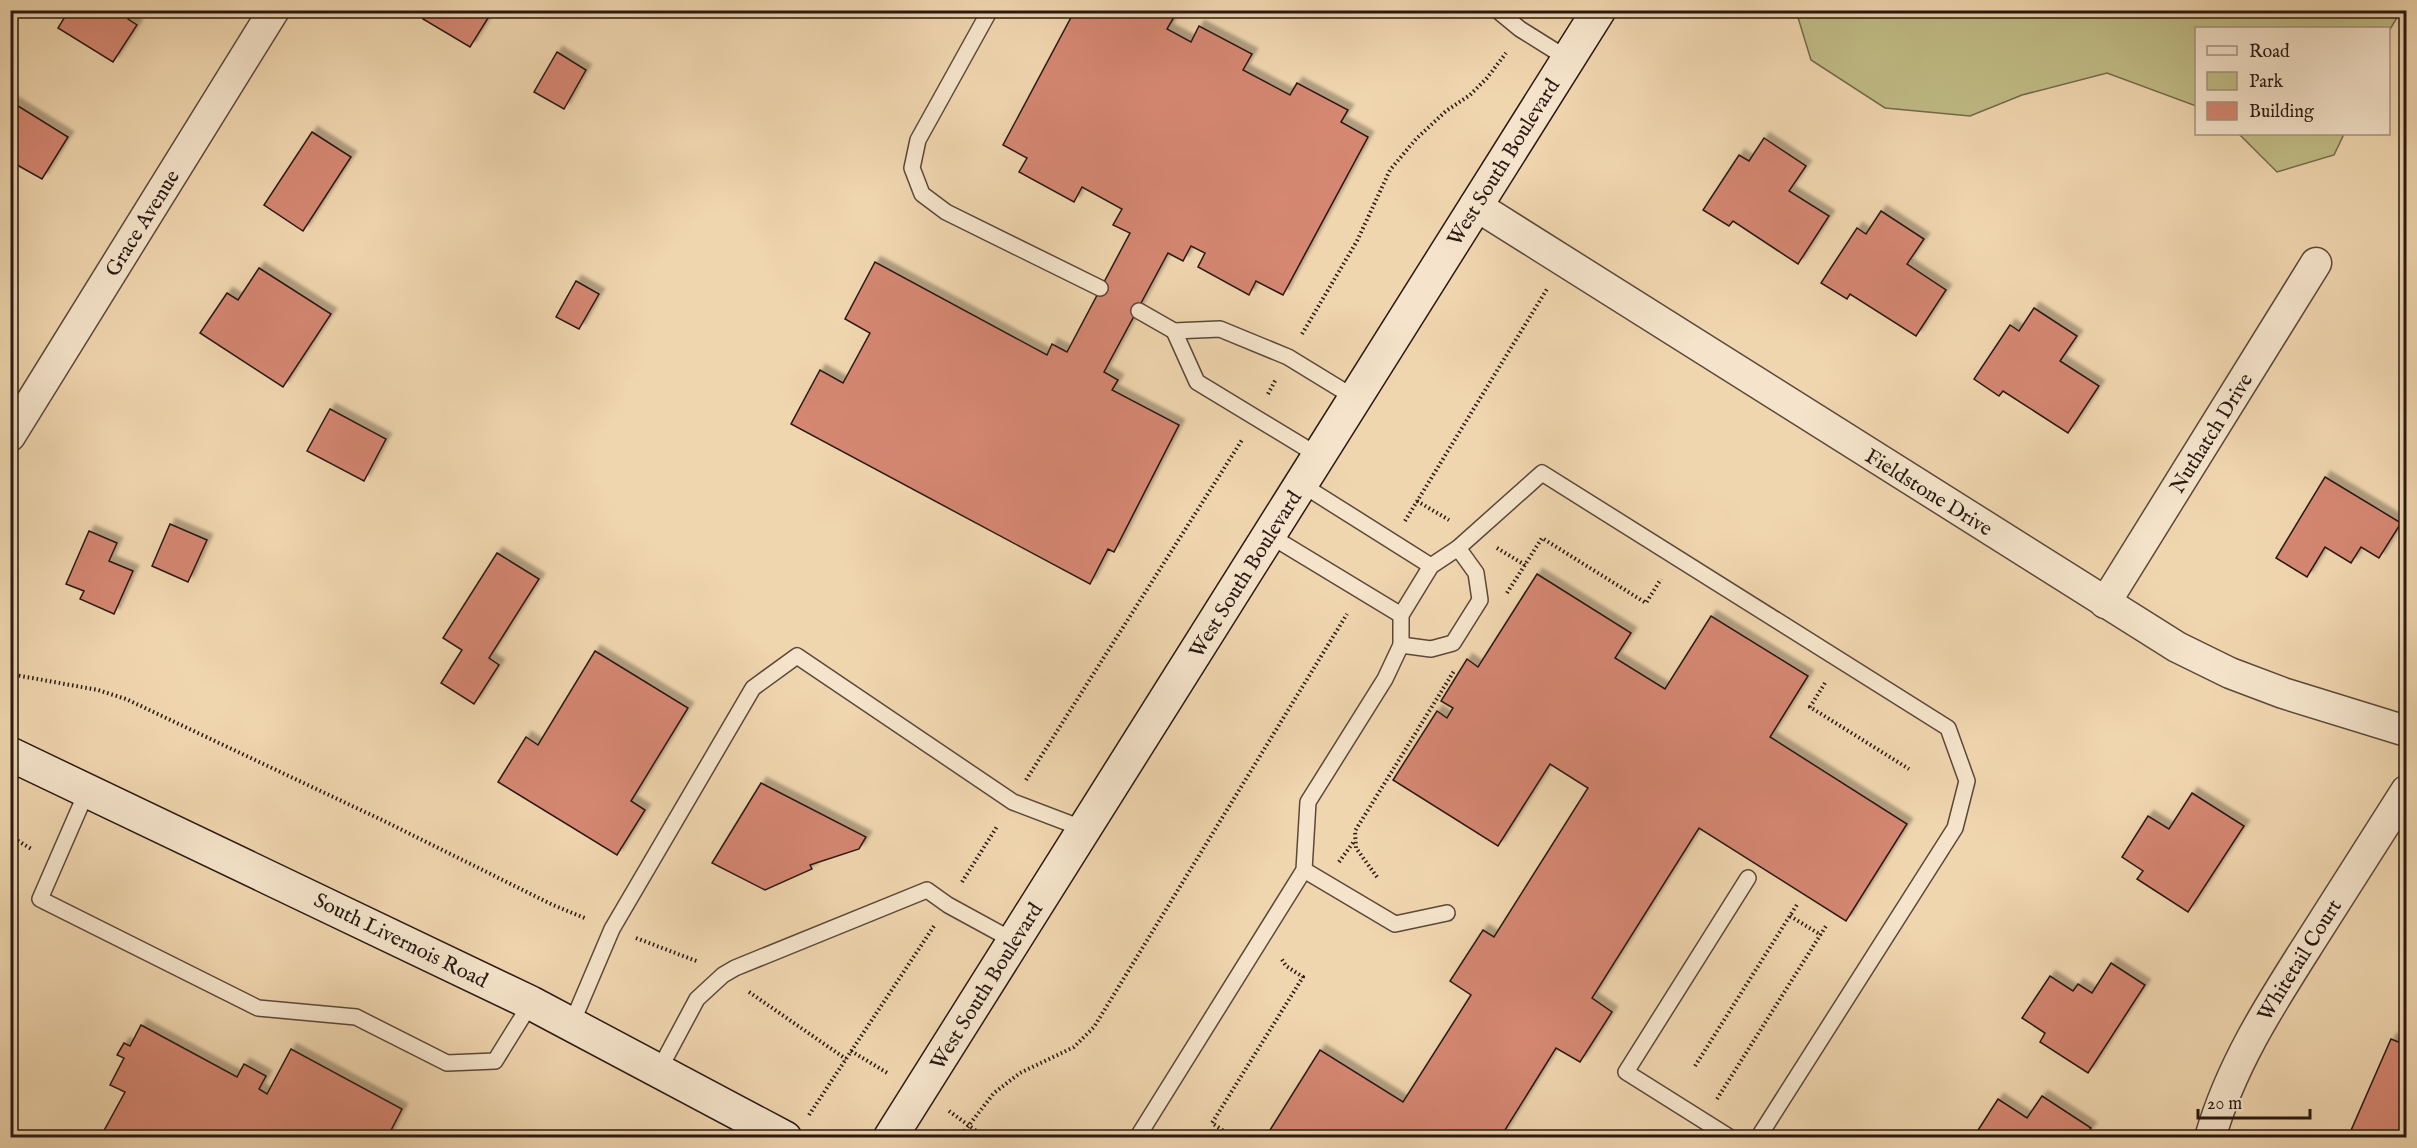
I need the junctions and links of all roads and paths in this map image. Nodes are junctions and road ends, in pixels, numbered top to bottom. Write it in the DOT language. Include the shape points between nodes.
graph roads {
  1 [pos="274,10"];
  2 [pos="990,10"];
  3 [pos="1497,10"];
  4 [pos="1599,10"];
  5 [pos="1505,55"];
  6 [pos="1568,60"];
  7 [pos="1475,205"];
  8 [pos="2316,263"];
  9 [pos="1551,284"];
  10 [pos="1100,288"];
  11 [pos="1139,311"];
  12 [pos="1174,331"];
  13 [pos="1300,337"];
  14 [pos="1355,398"];
  15 [pos="10,436"];
  16 [pos="1319,456"];
  17 [pos="1301,484"];
  18 [pos="1417,501"];
  19 [pos="1455,524"];
  20 [pos="1269,535"];
  21 [pos="1392,542"];
  22 [pos="1492,545"];
  23 [pos="1458,548"];
  24 [pos="1525,565"];
  25 [pos="1431,566"];
  26 [pos="1662,578"];
  27 [pos="1362,590"];
  28 [pos="1506,595"];
  29 [pos="2105,603"];
  30 [pos="1401,615"];
  31 [pos="1401,645"];
  32 [pos="1460,662"];
  33 [pos="10,674"];
  34 [pos="1827,680"];
  35 [pos="2406,731"];
  36 [pos="10,754"];
  37 [pos="1909,769"];
  38 [pos="87,790"];
  39 [pos="2406,791"];
  40 [pos="1084,829"];
  41 [pos="1356,840"];
  42 [pos="1339,862"];
  43 [pos="1304,870"];
  44 [pos="1377,877"];
  45 [pos="1748,878"];
  46 [pos="1798,903"];
  47 [pos="1446,913"];
  48 [pos="1790,916"];
  49 [pos="1826,926"];
  50 [pos="612,929"];
  51 [pos="1821,935"];
  52 [pos="1014,941"];
  53 [pos="1281,956"];
  54 [pos="702,963"];
  55 [pos="746,990"];
  56 [pos="531,1003"];
  57 [pos="572,1023"];
  58 [pos="846,1059"];
  59 [pos="1695,1066"];
  60 [pos="659,1070"];
  61 [pos="1715,1102"];
  62 [pos="785,1137"];
  63 [pos="890,1137"];
  64 [pos="959,1137"];
  65 [pos="1137,1137"];
  66 [pos="1234,1137"];
  67 [pos="1731,1137"];
  68 [pos="1758,1137"];
  69 [pos="2210,1137"];
  1 -- 15 [label="street, Grace Avenue"];
  2 -- 10 [label="lane" via="918,140 912,168 922,194 946,212"];
  3 -- 6 [label="lane"];
  4 -- 6 [label="street, West South Boulevard"];
  5 -- 13 [label="path" via="1470,95 1416,139 1390,170 1357,241"];
  6 -- 7 [label="street, West South Boulevard"];
  7 -- 14 [label="street, West South Boulevard"];
  7 -- 29 [label="street, Fieldstone Drive"];
  8 -- 29 [label="street, Nuthatch Drive"];
  9 -- 18 [label="path"];
  11 -- 12 [label="lane"];
  12 -- 14 [label="lane" via="1220,329 1288,357"];
  12 -- 16 [label="lane" via="1197,382"];
  14 -- 16 [label="street, West South Boulevard"];
  16 -- 17 [label="street, West South Boulevard"];
  17 -- 20 [label="street, West South Boulevard"];
  17 -- 21 [label="lane"];
  18 -- 19 [label="path"];
  18 -- 21 [label="path"];
  20 -- 27 [label="lane"];
  20 -- 40 [label="street, West South Boulevard"];
  21 -- 25 [label="lane"];
  22 -- 24 [label="path"];
  23 -- 25 [label="lane"];
  23 -- 31 [label="lane" via="1476,573 1480,600 1453,643 1431,649"];
  23 -- 68 [label="lane" via="1542,473 1948,728 1967,781 1955,828"];
  24 -- 26 [label="path" via="1542,538 1646,603"];
  24 -- 28 [label="path"];
  25 -- 30 [label="lane"];
  27 -- 30 [label="lane"];
  27 -- 64 [label="path" via="1094,1027 1074,1047 1020,1073 994,1093"];
  29 -- 35 [label="street, Fieldstone Drive" via="2177,647 2230,673"];
  30 -- 31 [label="lane"];
  31 -- 43 [label="lane" via="1385,679 1308,802"];
  32 -- 41 [label="path" via="1358,824"];
  33 -- 50 [label="path" via="126,699 553,905"];
  34 -- 37 [label="path" via="1810,707"];
  36 -- 38 [label="street, South Livernois Road"];
  38 -- 56 [label="street, South Livernois Road"];
  38 -- 56 [label="lane" via="40,899 258,1008 356,1017 447,1063 495,1061"];
  39 -- 69 [label="street, Whitetail Court" via="2261,1019 2239,1059"];
  40 -- 50 [label="lane" via="1013,802 797,656 753,688"];
  40 -- 52 [label="street, West South Boulevard"];
  41 -- 42 [label="path"];
  41 -- 44 [label="path" via="1360,854"];
  43 -- 47 [label="lane" via="1395,924"];
  43 -- 65 [label="lane"];
  45 -- 67 [label="lane" via="1626,1072"];
  46 -- 48 [label="path"];
  48 -- 51 [label="path"];
  48 -- 59 [label="path"];
  49 -- 51 [label="path"];
  50 -- 54 [label="path"];
  50 -- 57 [label="lane"];
  51 -- 61 [label="path"];
  52 -- 60 [label="lane" via="927,890 723,975 698,999"];
  52 -- 63 [label="street, West South Boulevard"];
  53 -- 66 [label="path" via="1286,966 1303,977 1212,1123"];
  55 -- 58 [label="path"];
  56 -- 57 [label="street, South Livernois Road"];
  57 -- 60 [label="street, South Livernois Road"];
  60 -- 62 [label="street, South Livernois Road"];
}
